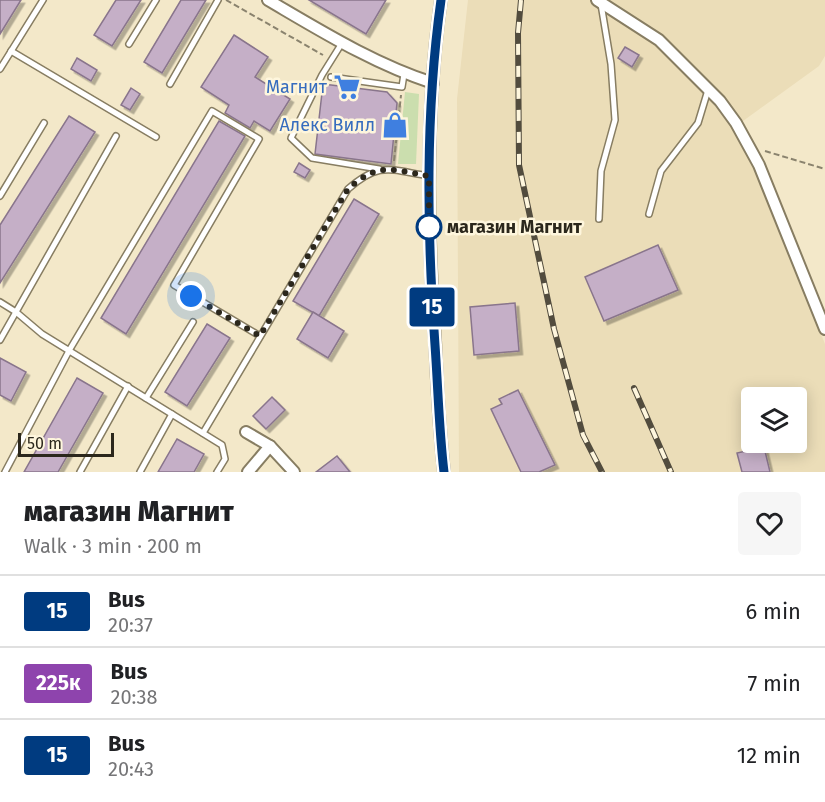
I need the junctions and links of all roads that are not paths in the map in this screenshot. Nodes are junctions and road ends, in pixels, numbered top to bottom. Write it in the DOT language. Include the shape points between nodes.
graph roads {
  1 [pos="43,0"];
  2 [pos="156,0"];
  3 [pos="218,0"];
  4 [pos="268,0"];
  5 [pos="441,0"];
  6 [pos="599,1"];
  7 [pos="342,43"];
  8 [pos="129,44"];
  9 [pos="11,51"];
  10 [pos="0,69"];
  11 [pos="404,74"];
  12 [pos="331,77"];
  13 [pos="433,83"];
  14 [pos="170,84"];
  15 [pos="709,89"];
  16 [pos="44,123"];
  17 [pos="116,136"];
  18 [pos="156,137"];
  19 [pos="380,169"];
  20 [pos="429,176"];
  21 [pos="0,196"];
  22 [pos="650,214"];
  23 [pos="599,219"];
  24 [pos="0,302"];
  25 [pos="16,312"];
  26 [pos="193,322"];
  27 [pos="825,329"];
  28 [pos="260,336"];
  29 [pos="0,340"];
  30 [pos="70,349"];
  31 [pos="128,386"];
  32 [pos="146,398"];
  33 [pos="172,414"];
  34 [pos="246,432"];
  35 [pos="203,433"];
  36 [pos="270,446"];
  37 [pos="5,472"];
  38 [pos="80,472"];
  39 [pos="140,472"];
  40 [pos="217,472"];
  41 [pos="248,472"];
  42 [pos="294,472"];
  43 [pos="444,472"];
  1 -- 9 [label="lane"];
  2 -- 8 [label="lane"];
  3 -- 14 [label="lane"];
  4 -- 7 [label="street"];
  5 -- 13 [label="street"];
  6 -- 15 [label="street" via="659,40"];
  6 -- 23 [label="lane" via="611,64 615,120 601,171"];
  7 -- 11 [label="street"];
  7 -- 19 [label="lane" via="291,138 312,158"];
  9 -- 10 [label="lane"];
  9 -- 18 [label="lane"];
  11 -- 12 [label="lane" via="402,87"];
  11 -- 13 [label="street"];
  13 -- 20 [label="street"];
  15 -- 22 [label="lane" via="698,123 661,171"];
  15 -- 27 [label="street" via="736,123 759,165"];
  16 -- 21 [label="lane"];
  17 -- 25 [label="lane"];
  19 -- 20 [label="lane"];
  19 -- 28 [label="lane" via="364,175 348,189"];
  20 -- 43 [label="street" via="429,261"];
  24 -- 25 [label="lane"];
  25 -- 29 [label="lane"];
  25 -- 30 [label="lane" via="42,334"];
  26 -- 32 [label="lane"];
  28 -- 30 [label="lane" via="174,285 259,139 212,111"];
  28 -- 35 [label="lane"];
  30 -- 31 [label="lane"];
  30 -- 37 [label="lane"];
  31 -- 32 [label="lane"];
  31 -- 38 [label="lane"];
  32 -- 33 [label="lane"];
  33 -- 35 [label="lane"];
  33 -- 39 [label="lane"];
  34 -- 36 [label="street"];
  35 -- 40 [label="lane" via="222,446 225,459"];
  36 -- 41 [label="street"];
  36 -- 42 [label="street"];
}
